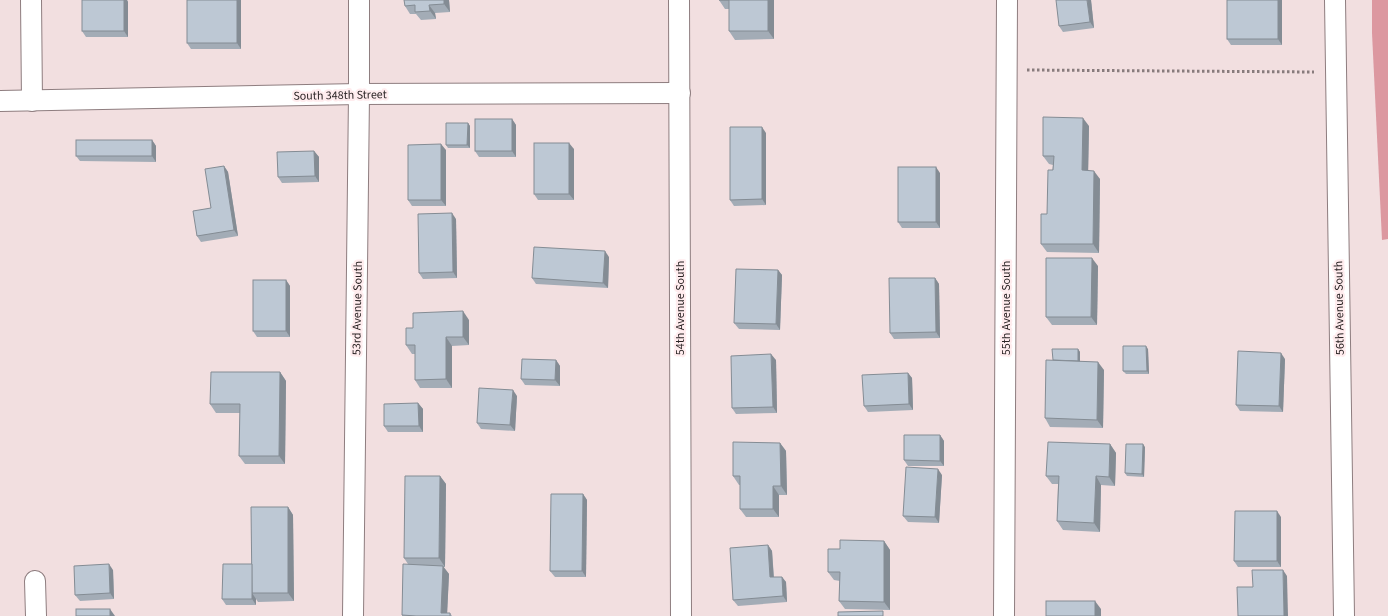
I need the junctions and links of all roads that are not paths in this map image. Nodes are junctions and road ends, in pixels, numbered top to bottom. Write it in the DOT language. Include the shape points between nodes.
graph roads {
  1 [pos="31,0"];
  2 [pos="359,0"];
  3 [pos="679,0"];
  4 [pos="1007,0"];
  5 [pos="1335,0"];
  6 [pos="680,93"];
  7 [pos="359,94"];
  8 [pos="32,101"];
  9 [pos="0,102"];
  10 [pos="36,581"];
  11 [pos="36,616"];
  12 [pos="354,616"];
  13 [pos="681,616"];
  14 [pos="1004,616"];
  15 [pos="1344,616"];
  1 -- 8 [label="street"];
  2 -- 7 [label="street, 53rd Avenue South"];
  3 -- 6 [label="street, 54th Avenue South"];
  4 -- 14 [label="street, 55th Avenue South"];
  5 -- 15 [label="street, 56th Avenue South"];
  6 -- 7 [label="street, South 348th Street"];
  6 -- 13 [label="street, 54th Avenue South"];
  7 -- 8 [label="street, South 348th Street"];
  7 -- 12 [label="street, 53rd Avenue South"];
  8 -- 9 [label="street, South 348th Street"];
  10 -- 11 [label="street"];
}
